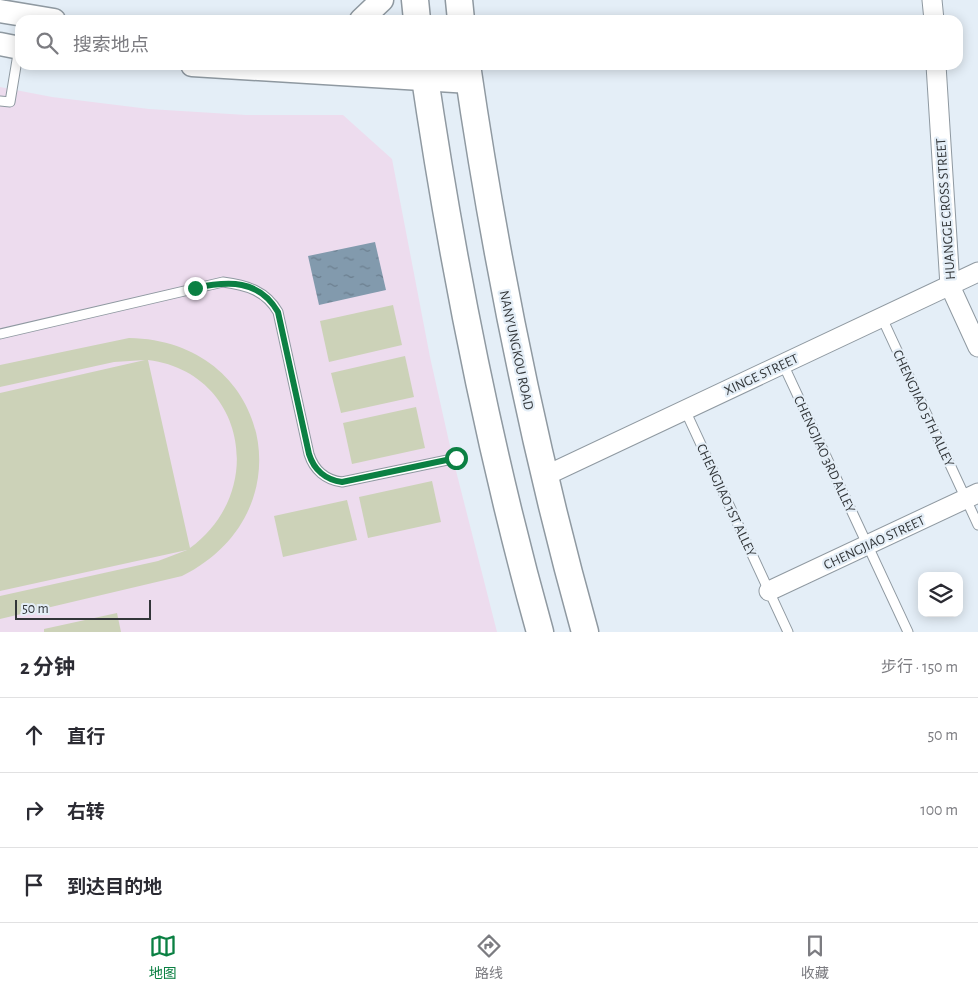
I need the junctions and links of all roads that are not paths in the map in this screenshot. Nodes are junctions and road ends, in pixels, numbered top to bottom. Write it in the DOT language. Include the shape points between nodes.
graph roads {
  1 [pos="382,0"];
  2 [pos="415,0"];
  3 [pos="459,0"];
  4 [pos="932,0"];
  5 [pos="0,11"];
  6 [pos="24,15"];
  7 [pos="366,15"];
  8 [pos="416,15"];
  9 [pos="460,15"];
  10 [pos="934,15"];
  11 [pos="13,46"];
  12 [pos="358,70"];
  13 [pos="936,70"];
  14 [pos="424,72"];
  15 [pos="468,74"];
  16 [pos="0,101"];
  17 [pos="978,272"];
  18 [pos="950,286"];
  19 [pos="882,318"];
  20 [pos="0,334"];
  21 [pos="978,347"];
  22 [pos="783,364"];
  23 [pos="685,410"];
  24 [pos="456,458"];
  25 [pos="544,476"];
  26 [pos="972,496"];
  27 [pos="978,525"];
  28 [pos="867,544"];
  29 [pos="769,591"];
  30 [pos="540,632"];
  31 [pos="586,632"];
  32 [pos="788,632"];
  33 [pos="908,632"];
  1 -- 7 [label="street"];
  2 -- 8 [label="main road"];
  3 -- 9 [label="main road"];
  4 -- 10 [label="street"];
  5 -- 6 [label="street"];
  11 -- 16 [label="lane" via="10,102"];
  12 -- 14 [label="street"];
  13 -- 18 [label="street, HUANGGE CROSS STREET"];
  14 -- 15 [label="street"];
  14 -- 30 [label="main road" via="477,376"];
  15 -- 25 [label="main road, NANYUNGKOU ROAD" via="498,258"];
  17 -- 18 [label="street, XINGE STREET"];
  18 -- 19 [label="street, XINGE STREET"];
  18 -- 21 [label="street, HUANGGE CROSS STREET"];
  19 -- 22 [label="street, XINGE STREET"];
  19 -- 26 [label="lane, CHENGJIAO 5TH ALLEY"];
  20 -- 24 [label="lane" via="223,282 241,284 267,297 278,312 309,454 321,473 342,482"];
  22 -- 23 [label="street, XINGE STREET"];
  22 -- 28 [label="lane, CHENGJIAO 3RD ALLEY"];
  23 -- 25 [label="street, XINGE STREET"];
  23 -- 29 [label="lane, CHENGJIAO 1ST ALLEY"];
  25 -- 31 [label="main road, NANYUNGKOU ROAD"];
  26 -- 27 [label="lane, CHENGJIAO 5TH ALLEY"];
  26 -- 28 [label="street, CHENGJIAO STREET"];
  28 -- 29 [label="street, CHENGJIAO STREET"];
  28 -- 33 [label="lane, CHENGJIAO 3RD ALLEY"];
  29 -- 32 [label="lane, CHENGJIAO 1ST ALLEY"];
}
